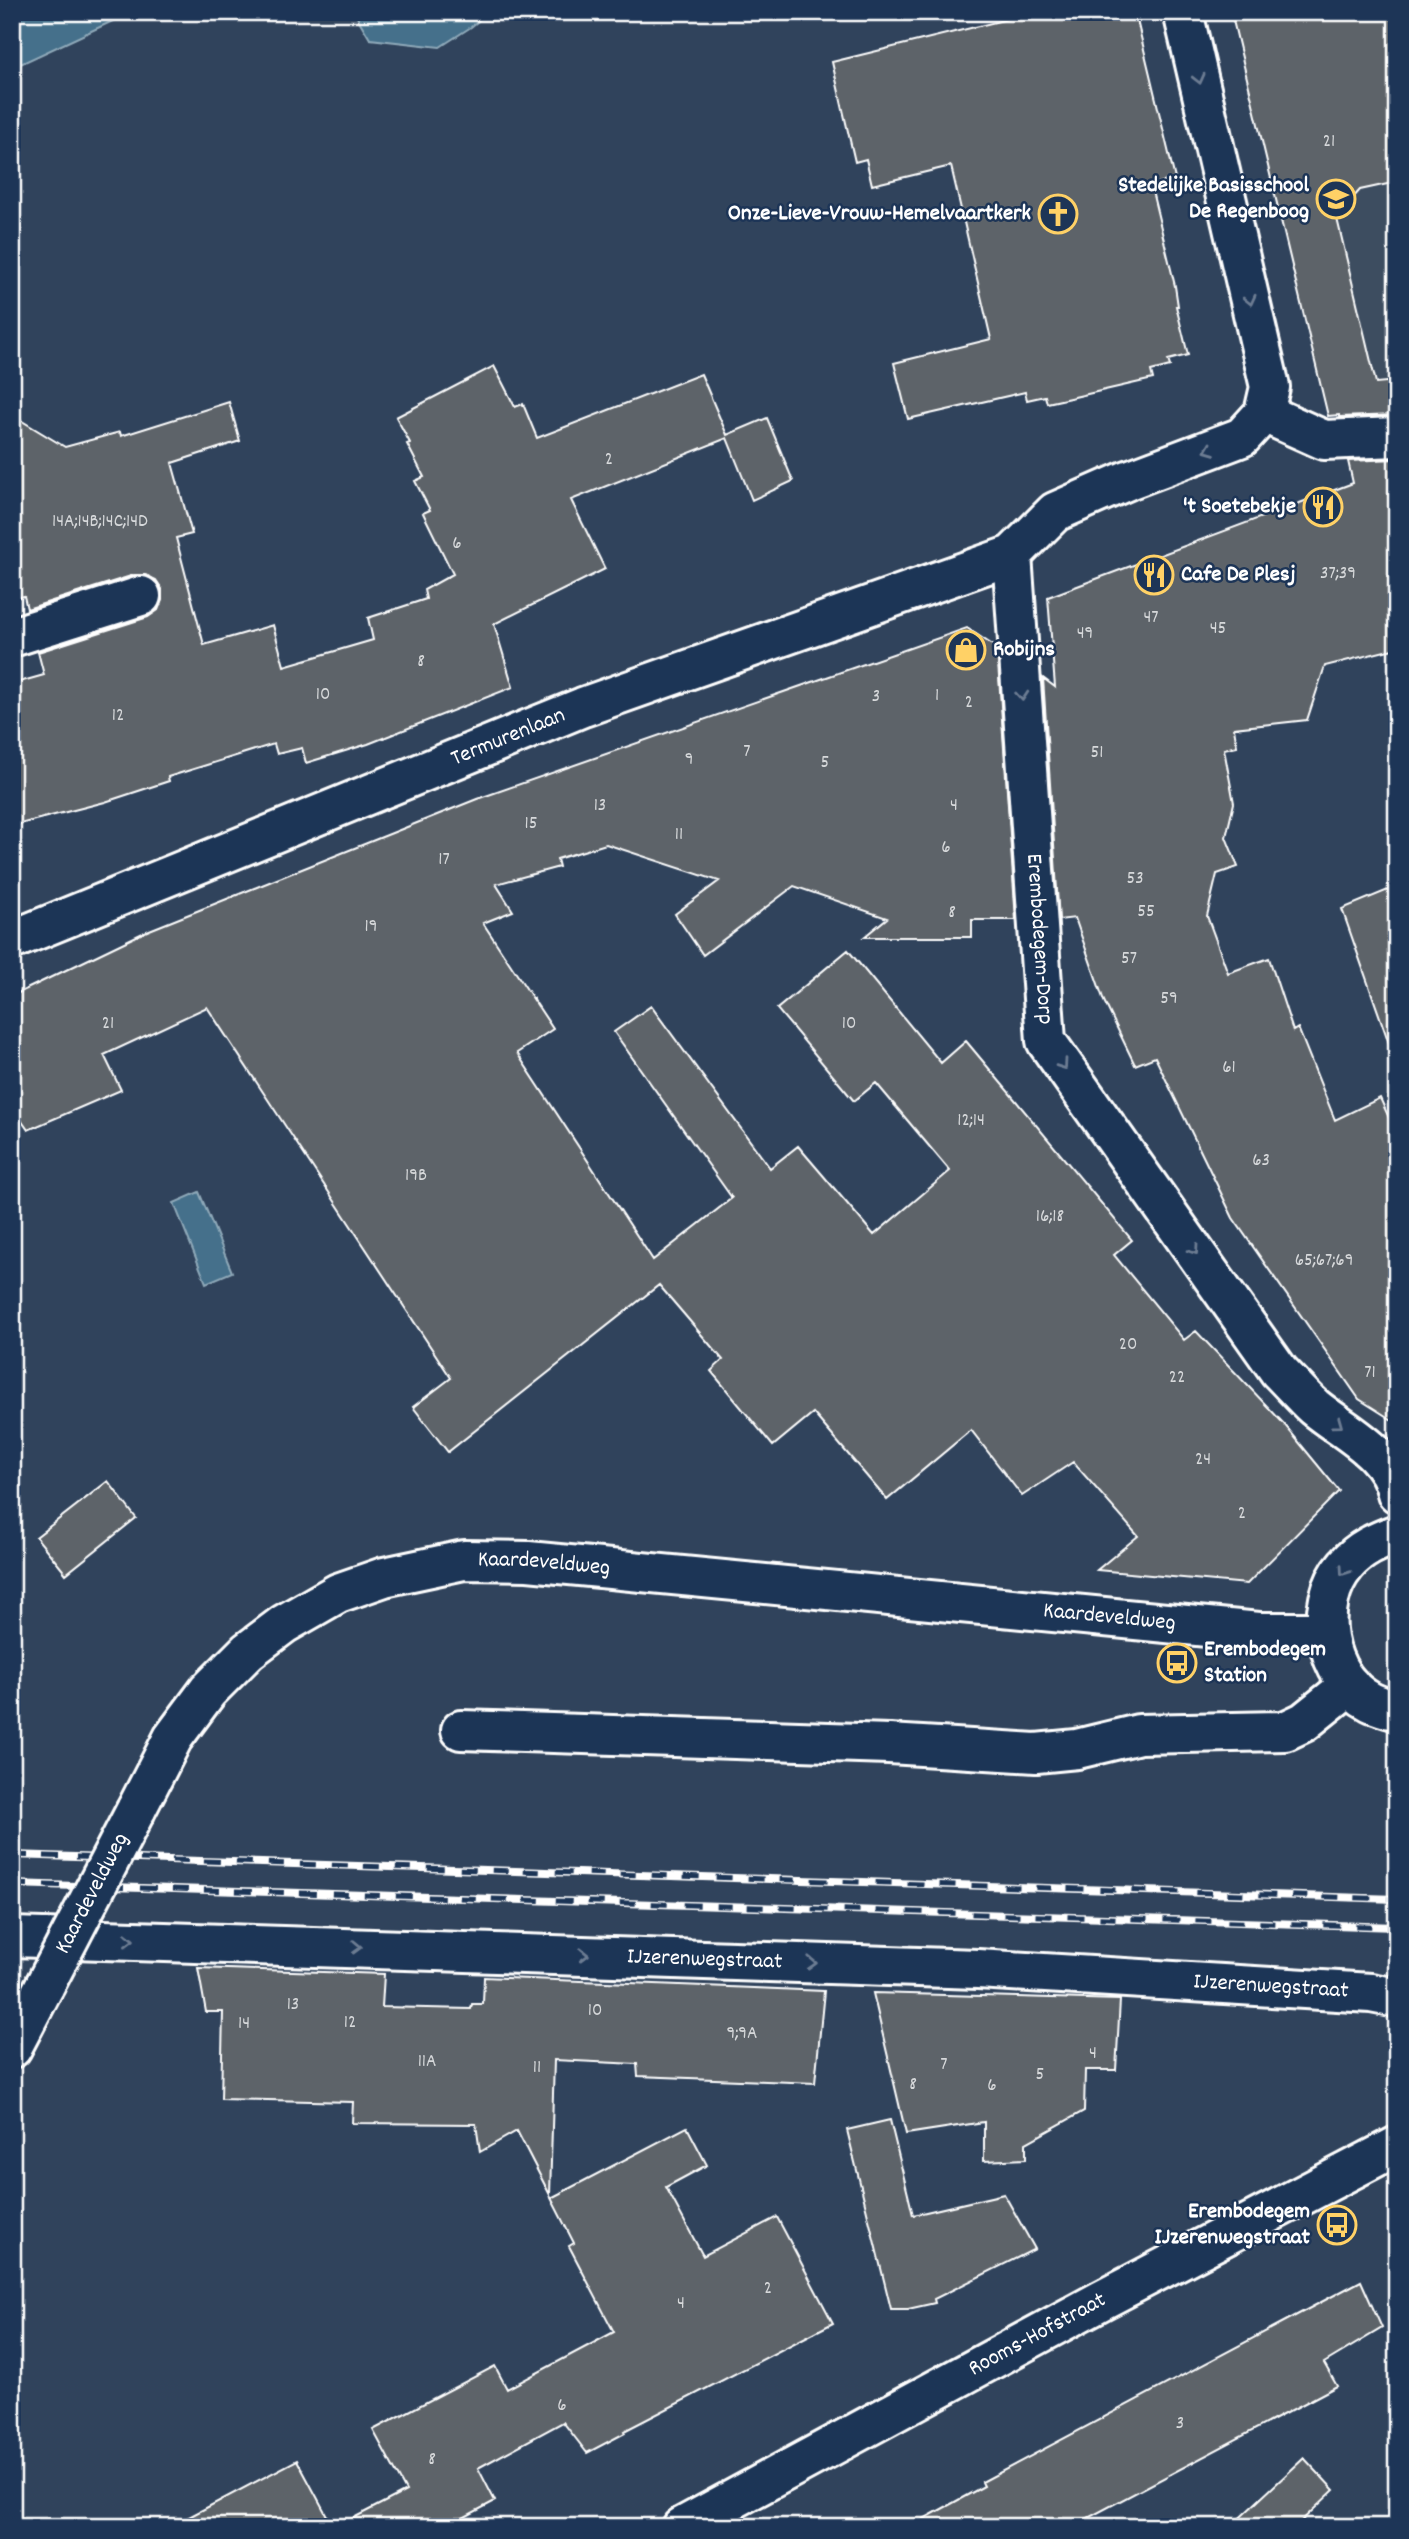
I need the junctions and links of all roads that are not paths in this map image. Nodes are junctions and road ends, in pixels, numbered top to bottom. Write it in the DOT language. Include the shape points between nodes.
graph roads {
  1 [pos="1183,12"];
  2 [pos="1264,413"];
  3 [pos="1397,438"];
  4 [pos="1012,555"];
  5 [pos="141,596"];
  6 [pos="12,637"];
  7 [pos="12,940"];
  8 [pos="1397,1493"];
  9 [pos="1397,1534"];
  10 [pos="1325,1632"];
  11 [pos="1350,1685"];
  12 [pos="1397,1711"];
  13 [pos="461,1730"];
  14 [pos="12,1937"];
  15 [pos="1397,1998"];
  16 [pos="12,2048"];
  17 [pos="1397,2146"];
  18 [pos="681,2527"];
  1 -- 2 [label="street, one-way" via="1270,387"];
  2 -- 3 [label="street" via="1324,440"];
  2 -- 4 [label="street, one-way" via="1241,437 1055,512"];
  4 -- 7 [label="street, Termurenlaan" via="583,707"];
  4 -- 8 [label="street, Erembodegem-Dorp, one-way" via="1046,1041 1279,1371 1314,1406 1380,1458"];
  5 -- 6 [label="street"];
  9 -- 10 [label="street, one-way" via="1374,1542 1346,1565 1330,1593"];
  10 -- 11 [label="street" via="1336,1665"];
  10 -- 16 [label="street, Kaardeveldweg, bridge" via="1259,1632 528,1561 464,1560 384,1577 338,1593 284,1624 248,1651 208,1691 173,1738"];
  11 -- 12 [label="street" via="1370,1702"];
  11 -- 13 [label="street" via="1304,1722 1285,1731 1139,1734 1077,1749 1036,1753"];
  14 -- 15 [label="street, IJzerenwegstraat, one-way" via="978,1969"];
  17 -- 18 [label="street, Rooms-Hofstraat"];
}
